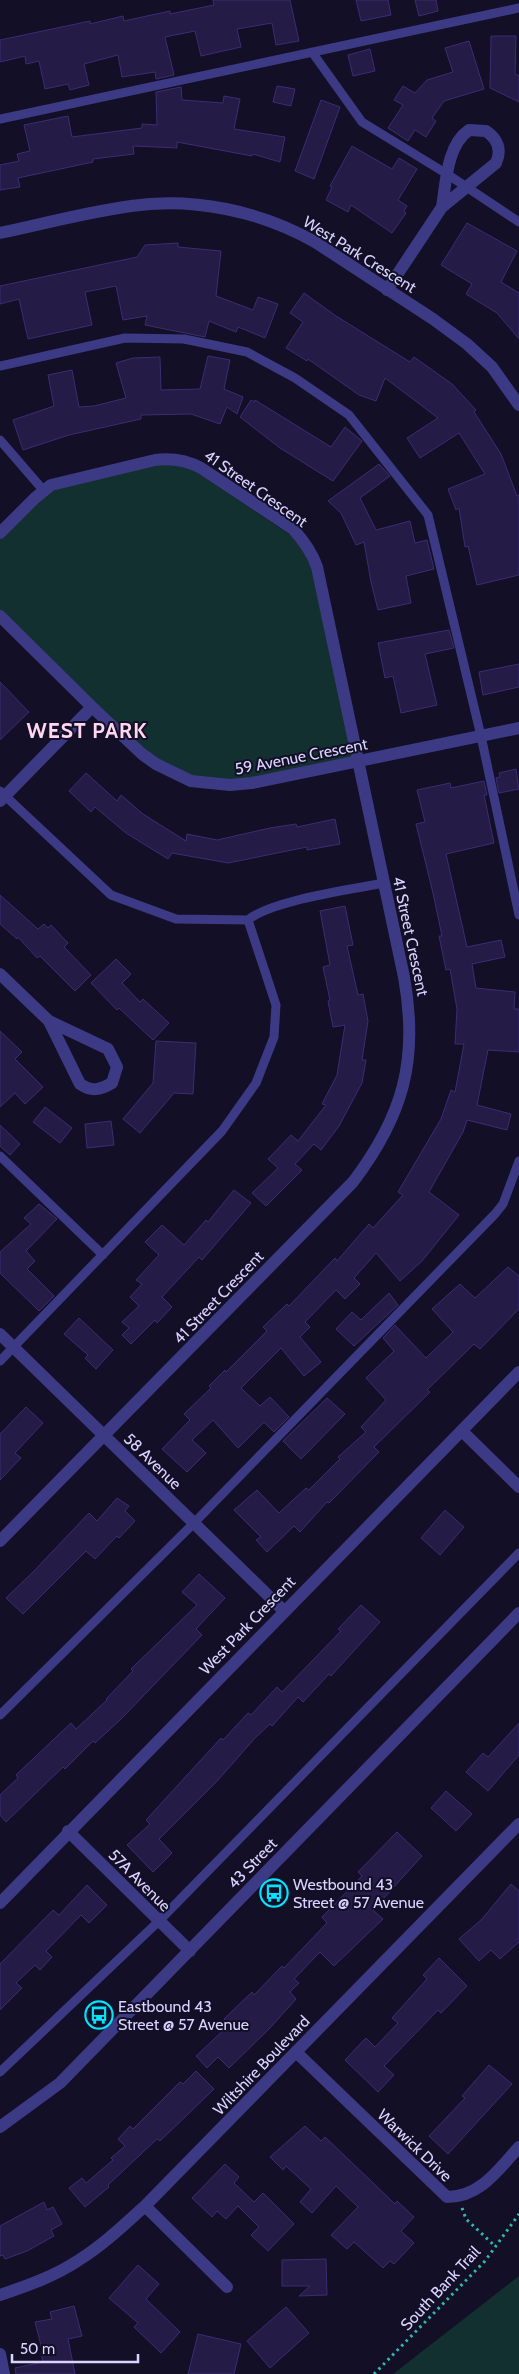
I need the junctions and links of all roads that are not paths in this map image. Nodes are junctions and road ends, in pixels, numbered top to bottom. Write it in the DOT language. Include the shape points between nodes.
graph roads {
  1 [pos="519,8"];
  2 [pos="312,52"];
  3 [pos="0,119"];
  4 [pos="447,174"];
  5 [pos="468,188"];
  6 [pos="442,207"];
  7 [pos="519,222"];
  8 [pos="0,233"];
  9 [pos="387,290"];
  10 [pos="0,366"];
  11 [pos="519,404"];
  12 [pos="0,440"];
  13 [pos="44,491"];
  14 [pos="0,533"];
  15 [pos="0,616"];
  16 [pos="92,707"];
  17 [pos="519,728"];
  18 [pos="481,736"];
  19 [pos="358,762"];
  20 [pos="2,796"];
  21 [pos="384,883"];
  22 [pos="519,915"];
  23 [pos="248,920"];
  24 [pos="0,974"];
  25 [pos="49,1021"];
  26 [pos="0,1156"];
  27 [pos="519,1161"];
  28 [pos="103,1255"];
  29 [pos="0,1334"];
  30 [pos="13,1347"];
  31 [pos="0,1361"];
  32 [pos="519,1372"];
  33 [pos="462,1430"];
  34 [pos="104,1436"];
  35 [pos="519,1487"];
  36 [pos="194,1523"];
  37 [pos="0,1541"];
  38 [pos="519,1553"];
  39 [pos="284,1611"];
  40 [pos="519,1612"];
  41 [pos="0,1715"];
  42 [pos="519,1824"];
  43 [pos="68,1831"];
  44 [pos="0,1902"];
  45 [pos="159,1921"];
  46 [pos="190,1951"];
  47 [pos="296,2052"];
  48 [pos="0,2072"];
  49 [pos="0,2127"];
  50 [pos="519,2147"];
  51 [pos="146,2206"];
  52 [pos="227,2287"];
  53 [pos="0,2295"];
  54 [pos="0,2354"];
  55 [pos="4,2374"];
  1 -- 2 [label="lane"];
  2 -- 3 [label="lane"];
  2 -- 4 [label="lane" via="362,122"];
  4 -- 5 [label="lane"];
  4 -- 5 [label="street" via="457,142 464,134 469,130 486,131 496,140 499,156 496,163"];
  4 -- 6 [label="street"];
  5 -- 6 [label="street"];
  5 -- 7 [label="lane"];
  6 -- 9 [label="street"];
  8 -- 9 [label="street, West Park Crescent" via="132,206 212,207 260,217 300,233"];
  9 -- 11 [label="street, West Park Crescent" via="466,344 492,367"];
  10 -- 18 [label="lane" via="125,338 184,339 247,352 296,378 349,415 428,515"];
  12 -- 13 [label="lane"];
  13 -- 14 [label="street, 41 Street Crescent"];
  13 -- 19 [label="street, 41 Street Crescent" via="61,481 154,460 177,459 202,468 293,529 308,546 317,567"];
  15 -- 16 [label="street, 59 Avenue Crescent"];
  16 -- 19 [label="street, 59 Avenue Crescent" via="142,754 191,781 230,785 252,783"];
  16 -- 20 [label="street"];
  17 -- 18 [label="street, 59 Avenue Crescent"];
  18 -- 19 [label="street, 59 Avenue Crescent"];
  18 -- 22 [label="lane"];
  19 -- 21 [label="street, 41 Street Crescent"];
  20 -- 23 [label="lane" via="111,895 176,919"];
  21 -- 23 [label="lane" via="281,904"];
  21 -- 34 [label="street, 41 Street Crescent" via="409,1001 410,1026 406,1075 390,1126 353,1182"];
  23 -- 28 [label="lane" via="276,1005 274,1037 256,1083 222,1131"];
  24 -- 25 [label="street"];
  25 -- 25 [label="street" via="80,1084 96,1090 112,1083 117,1067 108,1049"];
  26 -- 28 [label="lane"];
  27 -- 36 [label="lane" via="506,1197 495,1214"];
  28 -- 30 [label="lane"];
  29 -- 30 [label="street, 58 Avenue"];
  30 -- 31 [label="lane"];
  30 -- 34 [label="street, 58 Avenue"];
  32 -- 33 [label="street, West Park Crescent"];
  33 -- 35 [label="street"];
  33 -- 39 [label="street, West Park Crescent"];
  34 -- 36 [label="street, 58 Avenue"];
  34 -- 37 [label="street, 41 Street Crescent"];
  36 -- 39 [label="street, 58 Avenue"];
  36 -- 41 [label="lane"];
  38 -- 45 [label="lane"];
  39 -- 43 [label="street, West Park Crescent"];
  40 -- 46 [label="street, 43 Street"];
  42 -- 47 [label="street, Wiltshire Boulevard"];
  43 -- 44 [label="street, West Park Crescent"];
  43 -- 45 [label="street, 57A Avenue"];
  45 -- 46 [label="street, 57A Avenue"];
  45 -- 48 [label="lane"];
  46 -- 49 [label="street, 43 Street" via="60,2083"];
  47 -- 50 [label="street, Warwick Drive" via="447,2197 467,2194 488,2181"];
  47 -- 51 [label="street, Wiltshire Boulevard"];
  51 -- 52 [label="street"];
  51 -- 53 [label="street, Wiltshire Boulevard" via="78,2261"];
  54 -- 55 [label="street"];
}
